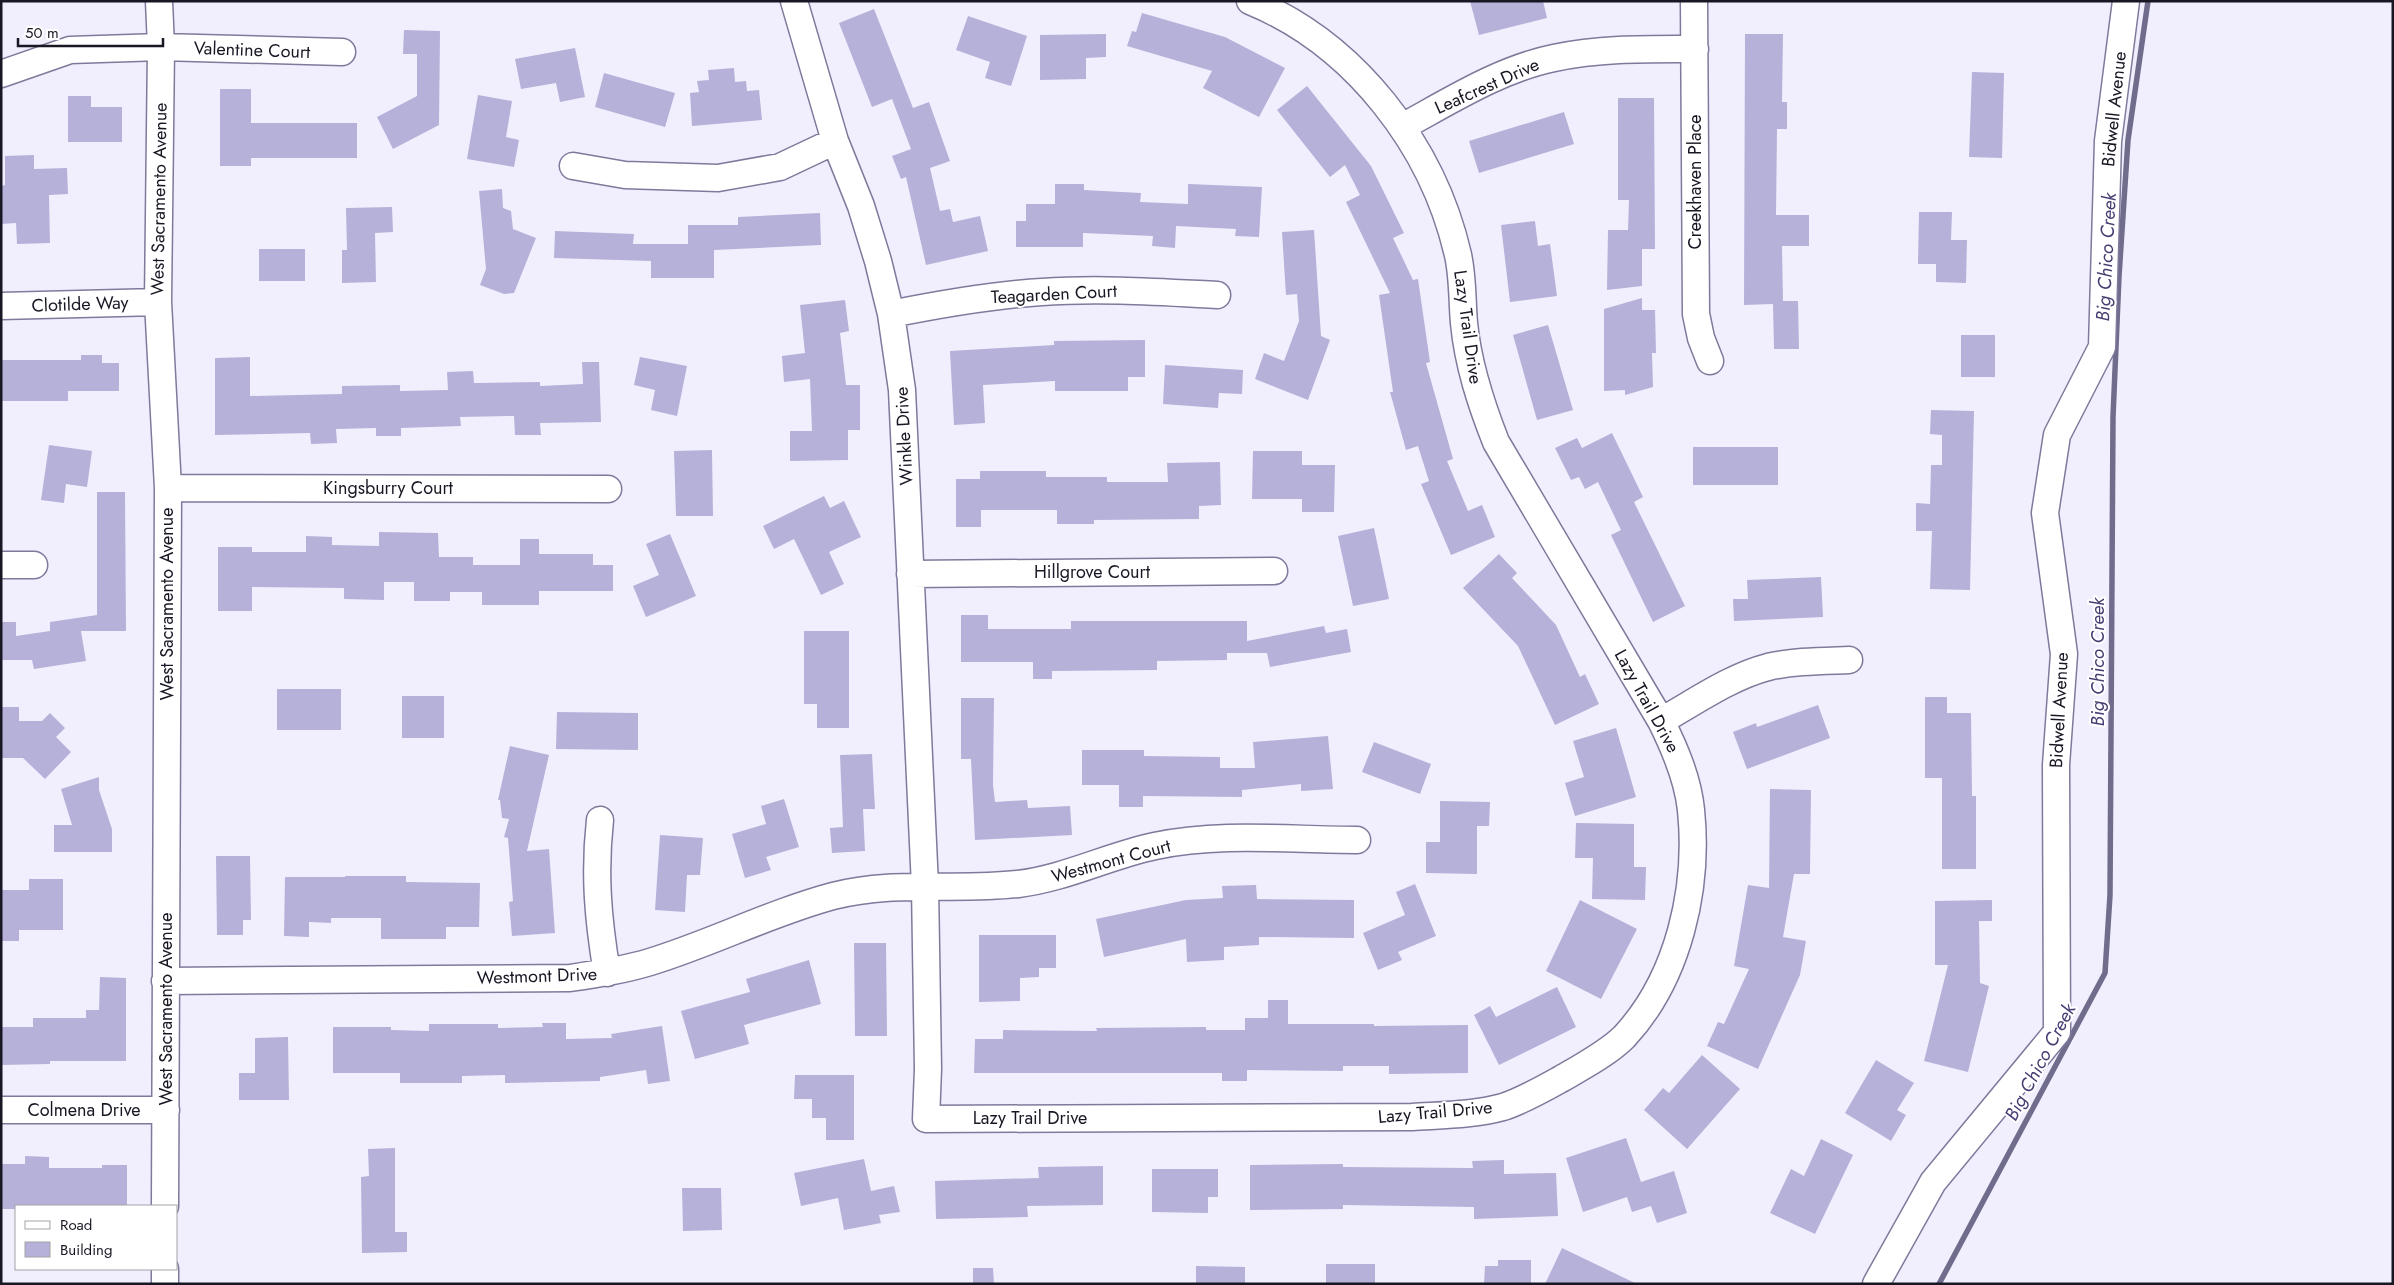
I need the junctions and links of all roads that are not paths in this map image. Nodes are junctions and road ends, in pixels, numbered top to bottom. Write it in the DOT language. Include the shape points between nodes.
graph roads {
  1 [pos="159,1"];
  2 [pos="794,1"];
  3 [pos="1250,1"];
  4 [pos="1694,1"];
  5 [pos="2126,1"];
  6 [pos="161,47"];
  7 [pos="1695,49"];
  8 [pos="342,52"];
  9 [pos="1,74"];
  10 [pos="1402,127"];
  11 [pos="835,141"];
  12 [pos="573,166"];
  13 [pos="1217,295"];
  14 [pos="158,302"];
  15 [pos="1,306"];
  16 [pos="891,314"];
  17 [pos="1710,361"];
  18 [pos="168,488"];
  19 [pos="608,488"];
  20 [pos="1,565"];
  21 [pos="34,565"];
  22 [pos="1274,571"];
  23 [pos="910,574"];
  24 [pos="1849,660"];
  25 [pos="1661,721"];
  26 [pos="600,820"];
  27 [pos="1357,840"];
  28 [pos="925,886"];
  29 [pos="607,973"];
  30 [pos="165,980"];
  31 [pos="1,1110"];
  32 [pos="166,1110"];
  33 [pos="165,1205"];
  34 [pos="165,1270"];
  35 [pos="165,1284"];
  36 [pos="1876,1284"];
  1 -- 6 [label="street, West Sacramento Avenue"];
  2 -- 11 [label="street, Winkle Drive"];
  3 -- 10 [label="street, Lazy Trail Drive" via="1310,33 1348,64 1378,94"];
  4 -- 7 [label="street, Creekhaven Place"];
  5 -- 36 [label="street, Bidwell Avenue" via="2108,141 2102,347 2057,435 2045,513 2064,654 2056,765 2057,1032 1933,1182"];
  6 -- 8 [label="street, Valentine Court"];
  6 -- 9 [label="street, Valentine Court" via="70,50"];
  6 -- 14 [label="street, West Sacramento Avenue"];
  7 -- 10 [label="street, Leafcrest Drive" via="1596,51 1554,58 1518,68"];
  7 -- 17 [label="street, Creekhaven Place" via="1696,314"];
  10 -- 25 [label="street, Lazy Trail Drive" via="1447,218 1458,256 1469,357 1481,404 1496,442"];
  11 -- 12 [label="street" via="780,167 718,178 625,175"];
  11 -- 16 [label="street, Winkle Drive" via="861,206"];
  13 -- 16 [label="street, Teagarden Court" via="1106,290 1043,292 987,297"];
  14 -- 15 [label="street, Clotilde Way"];
  14 -- 18 [label="street, West Sacramento Avenue"];
  16 -- 23 [label="street, Winkle Drive" via="903,399"];
  18 -- 19 [label="street, Kingsburry Court"];
  18 -- 30 [label="street, West Sacramento Avenue"];
  20 -- 21 [label="street"];
  22 -- 23 [label="street, Hillgrove Court"];
  23 -- 28 [label="street, Winkle Drive"];
  24 -- 25 [label="street" via="1768,667 1738,677"];
  25 -- 28 [label="street, Lazy Trail Drive" via="1679,759 1691,809 1693,856 1688,902 1675,952 1652,999 1623,1037 1545,1088 1503,1106 1460,1114 1393,1117 926,1119"];
  26 -- 29 [label="street" via="596,883 598,924"];
  27 -- 28 [label="street, Westmont Court" via="1193,840 1155,846 1044,880 1017,884"];
  28 -- 29 [label="street, Westmont Drive" via="866,889 832,897 648,963"];
  29 -- 30 [label="street, Westmont Drive" via="570,978"];
  30 -- 32 [label="street, West Sacramento Avenue"];
  31 -- 32 [label="street, Colmena Drive"];
  32 -- 33 [label="street, West Sacramento Avenue"];
  34 -- 35 [label="street"];
}
